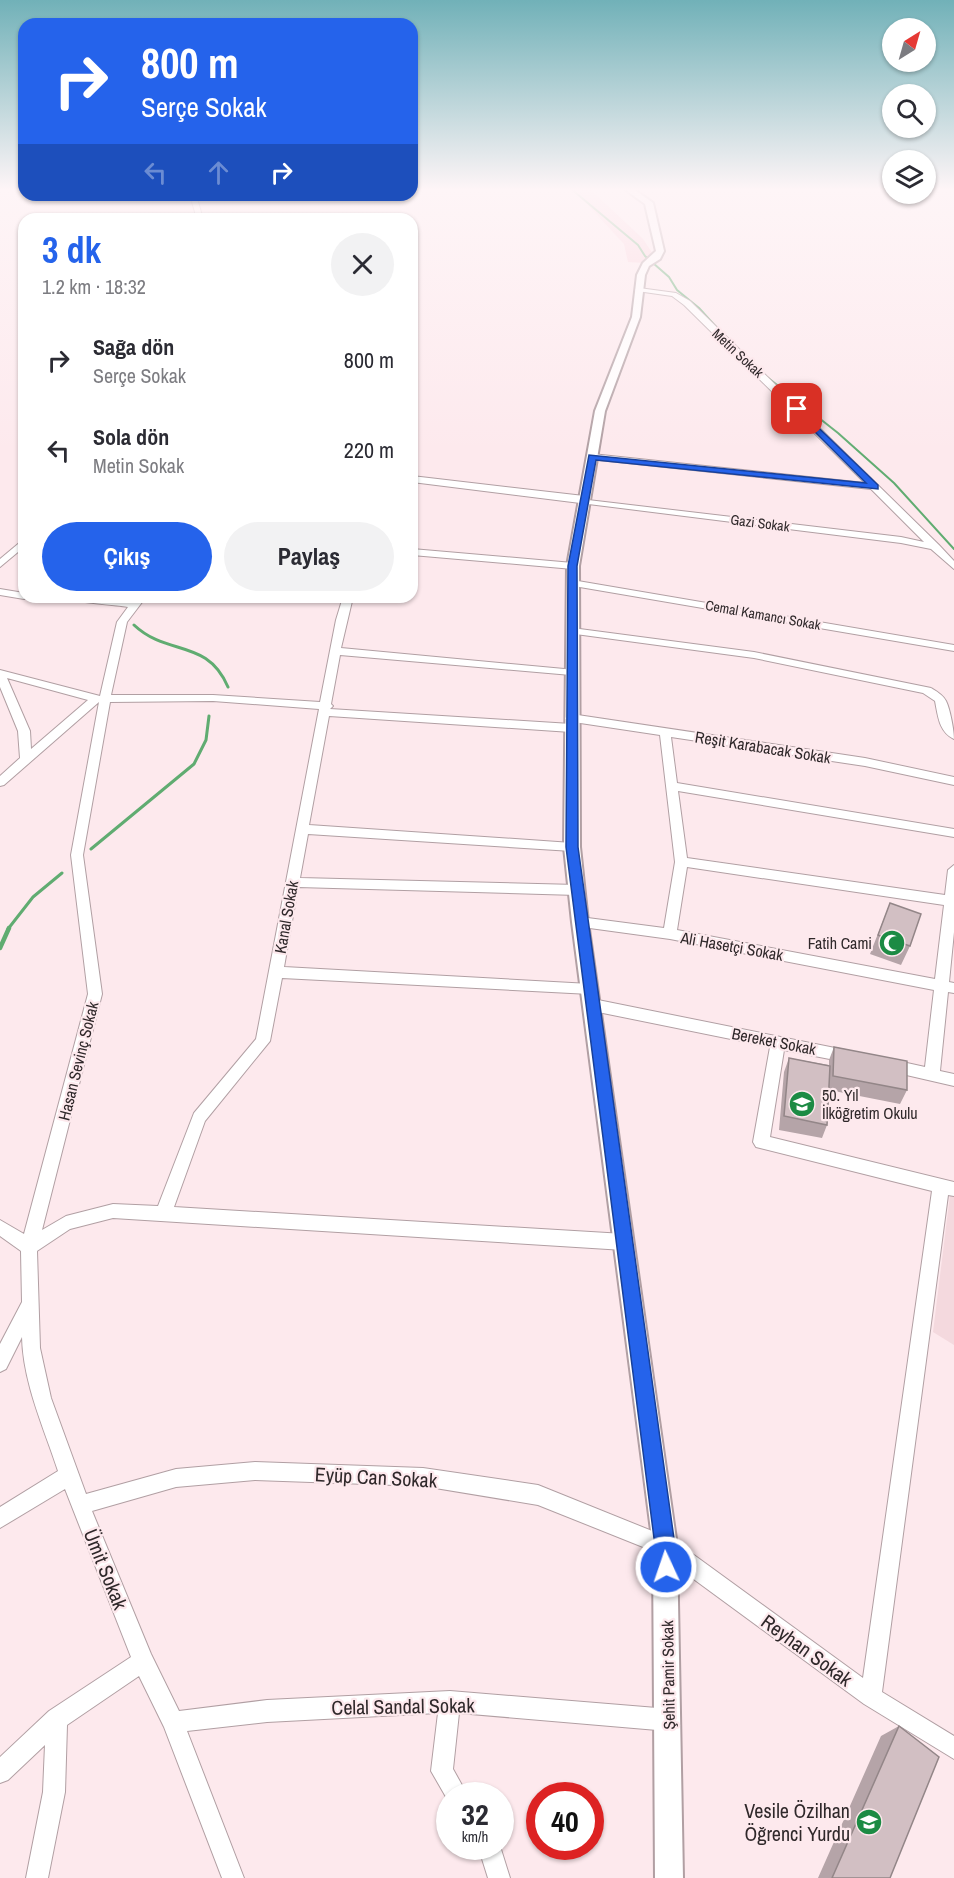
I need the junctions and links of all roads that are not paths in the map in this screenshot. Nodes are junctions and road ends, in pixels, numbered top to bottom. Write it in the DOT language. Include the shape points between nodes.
graph roads {
  1 [pos="641,276"];
  2 [pos="639,290"];
  3 [pos="592,457"];
  4 [pos="418,480"];
  5 [pos="875,487"];
  6 [pos="584,500"];
  7 [pos="936,547"];
  8 [pos="18,548"];
  9 [pos="418,553"];
  10 [pos="0,564"];
  11 [pos="954,566"];
  12 [pos="572,574"];
  13 [pos="0,592"];
  14 [pos="18,595"];
  15 [pos="136,603"];
  16 [pos="346,603"];
  17 [pos="572,631"];
  18 [pos="954,648"];
  19 [pos="336,651"];
  20 [pos="572,672"];
  21 [pos="0,673"];
  22 [pos="100,699"];
  23 [pos="326,709"];
  24 [pos="571,723"];
  25 [pos="665,732"];
  26 [pos="954,735"];
  27 [pos="26,758"];
  28 [pos="954,781"];
  29 [pos="0,782"];
  30 [pos="670,786"];
  31 [pos="301,829"];
  32 [pos="954,833"];
  33 [pos="572,847"];
  34 [pos="681,862"];
  35 [pos="954,870"];
  36 [pos="292,882"];
  37 [pos="577,890"];
  38 [pos="950,901"];
  39 [pos="580,921"];
  40 [pos="670,934"];
  41 [pos="276,972"];
  42 [pos="947,986"];
  43 [pos="591,997"];
  44 [pos="778,1042"];
  45 [pos="932,1073"];
  46 [pos="954,1080"];
  47 [pos="947,1187"];
  48 [pos="164,1212"];
  49 [pos="0,1227"];
  50 [pos="624,1242"];
  51 [pos="29,1247"];
  52 [pos="30,1303"];
  53 [pos="0,1363"];
  54 [pos="69,1475"];
  55 [pos="80,1505"];
  56 [pos="0,1518"];
  57 [pos="665,1546"];
  58 [pos="143,1661"];
  59 [pos="871,1697"];
  60 [pos="450,1702"];
  61 [pos="57,1719"];
  62 [pos="669,1720"];
  63 [pos="173,1722"];
  64 [pos="954,1748"];
  65 [pos="0,1772"];
  66 [pos="449,1782"];
  67 [pos="493,1860"];
  68 [pos="38,1878"];
  69 [pos="233,1878"];
  70 [pos="499,1878"];
  71 [pos="669,1878"];
  1 -- 2 [label="street, Şehit Pamir Sokak"];
  2 -- 3 [label="street, Şehit Pamir Sokak" via="636,318 600,411"];
  2 -- 5 [label="street, Metin Sokak" via="674,294 687,303"];
  3 -- 5 [label="street"];
  3 -- 6 [label="street, Şehit Pamir Sokak"];
  4 -- 6 [label="street, Gazi Sokak"];
  5 -- 7 [label="street, Metin Sokak"];
  6 -- 7 [label="street, Gazi Sokak"];
  6 -- 12 [label="street, Şehit Pamir Sokak"];
  7 -- 11 [label="street, Metin Sokak"];
  8 -- 10 [label="street"];
  9 -- 12 [label="street, Cemal Kamancı Sokak"];
  12 -- 17 [label="street, Şehit Pamir Sokak"];
  12 -- 18 [label="street, Cemal Kamancı Sokak"];
  13 -- 14 [label="street"];
  15 -- 22 [label="street" via="122,622"];
  16 -- 19 [label="street, Kanal Sokak"];
  17 -- 20 [label="street, Şehit Pamir Sokak"];
  17 -- 26 [label="street" via="754,655 927,690 940,700 945,724"];
  19 -- 20 [label="street"];
  19 -- 23 [label="street, Kanal Sokak"];
  20 -- 24 [label="street, Şehit Pamir Sokak"];
  21 -- 22 [label="street, Reşit Karabacak Sokak"];
  21 -- 27 [label="street" via="24,731"];
  22 -- 23 [label="street, Reşit Karabacak Sokak" via="213,698"];
  22 -- 27 [label="street"];
  22 -- 51 [label="street, Hasan Sevinç Sokak" via="77,855 94,994"];
  23 -- 24 [label="street, Reşit Karabacak Sokak"];
  23 -- 31 [label="street, Kanal Sokak"];
  24 -- 25 [label="street, Reşit Karabacak Sokak"];
  24 -- 33 [label="street, Şehit Pamir Sokak"];
  25 -- 28 [label="street, Reşit Karabacak Sokak" via="865,762"];
  25 -- 30 [label="street"];
  27 -- 29 [label="street"];
  30 -- 32 [label="street"];
  30 -- 34 [label="street"];
  31 -- 33 [label="street"];
  31 -- 36 [label="street, Kanal Sokak"];
  33 -- 37 [label="street, Şehit Pamir Sokak"];
  34 -- 38 [label="street"];
  34 -- 40 [label="street"];
  35 -- 38 [label="street"];
  36 -- 37 [label="street"];
  36 -- 41 [label="street, Kanal Sokak"];
  37 -- 39 [label="street, Şehit Pamir Sokak"];
  38 -- 42 [label="street"];
  39 -- 40 [label="street, Ali Hasetçi Sokak"];
  39 -- 43 [label="street, Şehit Pamir Sokak"];
  40 -- 42 [label="street, Ali Hasetçi Sokak"];
  41 -- 43 [label="street, Bereket Sokak"];
  41 -- 48 [label="street, Kanal Sokak" via="263,1041 199,1118"];
  42 -- 45 [label="street"];
  43 -- 44 [label="street, Bereket Sokak"];
  43 -- 50 [label="street, Şehit Pamir Sokak"];
  44 -- 45 [label="street, Bereket Sokak"];
  44 -- 47 [label="street" via="761,1142"];
  45 -- 46 [label="street, Bereket Sokak"];
  47 -- 59 [label="street"];
  48 -- 50 [label="street"];
  48 -- 51 [label="street" via="113,1211 66,1223"];
  49 -- 51 [label="street"];
  50 -- 57 [label="street, Şehit Pamir Sokak"];
  51 -- 52 [label="street, Ümit Sokak"];
  52 -- 53 [label="street"];
  52 -- 54 [label="street, Ümit Sokak" via="31,1348 42,1398"];
  54 -- 55 [label="street, Ümit Sokak"];
  54 -- 56 [label="street"];
  55 -- 57 [label="street, Eyüp Can Sokak" via="176,1478 255,1471 423,1477 538,1495"];
  55 -- 58 [label="street, Ümit Sokak"];
  57 -- 59 [label="street, Reyhan Sokak"];
  57 -- 62 [label="street, Şehit Pamir Sokak"];
  58 -- 61 [label="street"];
  58 -- 63 [label="street, Ümit Sokak"];
  59 -- 64 [label="street, Reyhan Sokak"];
  60 -- 62 [label="street, Celal Sandal Sokak"];
  60 -- 63 [label="street, Celal Sandal Sokak" via="267,1712"];
  60 -- 66 [label="street" via="442,1771"];
  61 -- 65 [label="street"];
  61 -- 68 [label="street" via="54,1792"];
  62 -- 71 [label="street, Şehit Pamir Sokak"];
  63 -- 69 [label="street, Ümit Sokak"];
  67 -- 70 [label="street"];
}
